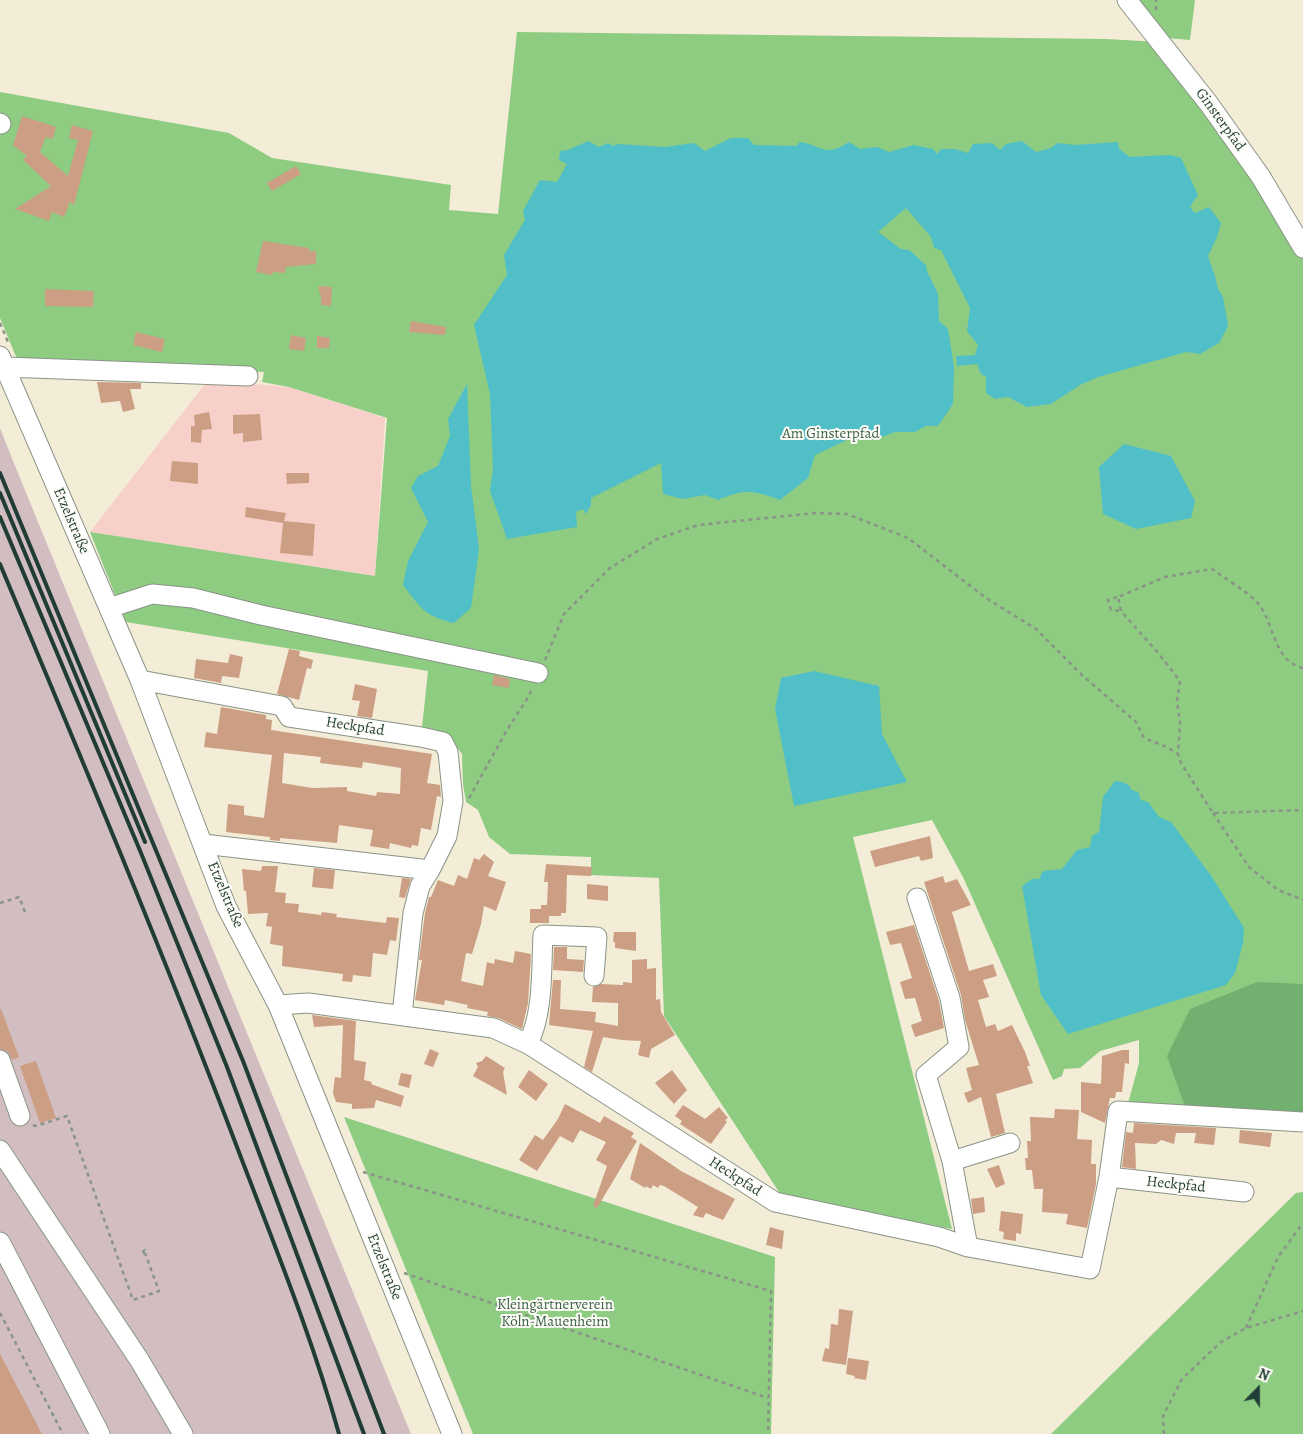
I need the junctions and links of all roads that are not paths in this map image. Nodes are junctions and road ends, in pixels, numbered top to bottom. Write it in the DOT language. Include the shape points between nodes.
graph roads {
  1 [pos="1127,0"];
  2 [pos="1303,248"];
  3 [pos="2,361"];
  4 [pos="248,376"];
  5 [pos="109,608"];
  6 [pos="538,673"];
  7 [pos="140,680"];
  8 [pos="203,844"];
  9 [pos="430,870"];
  10 [pos="917,898"];
  11 [pos="594,976"];
  12 [pos="278,1005"];
  13 [pos="402,1015"];
  14 [pos="528,1044"];
  15 [pos="0,1060"];
  16 [pos="20,1116"];
  17 [pos="1303,1122"];
  18 [pos="1010,1143"];
  19 [pos="0,1150"];
  20 [pos="952,1161"];
  21 [pos="1109,1177"];
  22 [pos="1244,1192"];
  23 [pos="0,1242"];
  24 [pos="968,1247"];
  25 [pos="100,1434"];
  26 [pos="183,1434"];
  27 [pos="452,1434"];
  1 -- 2 [label="street, Ginsterpfad" via="1221,120 1261,177"];
  3 -- 4 [label="street"];
  3 -- 5 [label="street, Etzelstraße"];
  5 -- 6 [label="street" via="152,594 192,598"];
  5 -- 7 [label="street, Etzelstraße"];
  7 -- 8 [label="street, Etzelstraße"];
  7 -- 9 [label="street, Heckpfad" via="282,706 289,717 421,736 442,742 448,752 453,801 447,836"];
  8 -- 9 [label="street"];
  8 -- 12 [label="street, Etzelstraße" via="226,906"];
  9 -- 13 [label="street, Heckpfad" via="420,886 413,913"];
  10 -- 20 [label="street" via="950,998 959,1048 926,1075"];
  11 -- 14 [label="street" via="597,937 543,935 538,1013"];
  12 -- 13 [label="street, Heckpfad" via="308,1003"];
  12 -- 27 [label="street, Etzelstraße"];
  13 -- 14 [label="street, Heckpfad" via="493,1028"];
  14 -- 24 [label="street, Heckpfad" via="775,1202 939,1237"];
  15 -- 16 [label="street"];
  17 -- 21 [label="street, Heckpfad" via="1118,1111"];
  18 -- 20 [label="street"];
  19 -- 26 [label="street" via="140,1360"];
  20 -- 24 [label="street"];
  21 -- 22 [label="street, Heckpfad"];
  21 -- 24 [label="street, Heckpfad" via="1090,1269"];
  23 -- 25 [label="street"];
}
